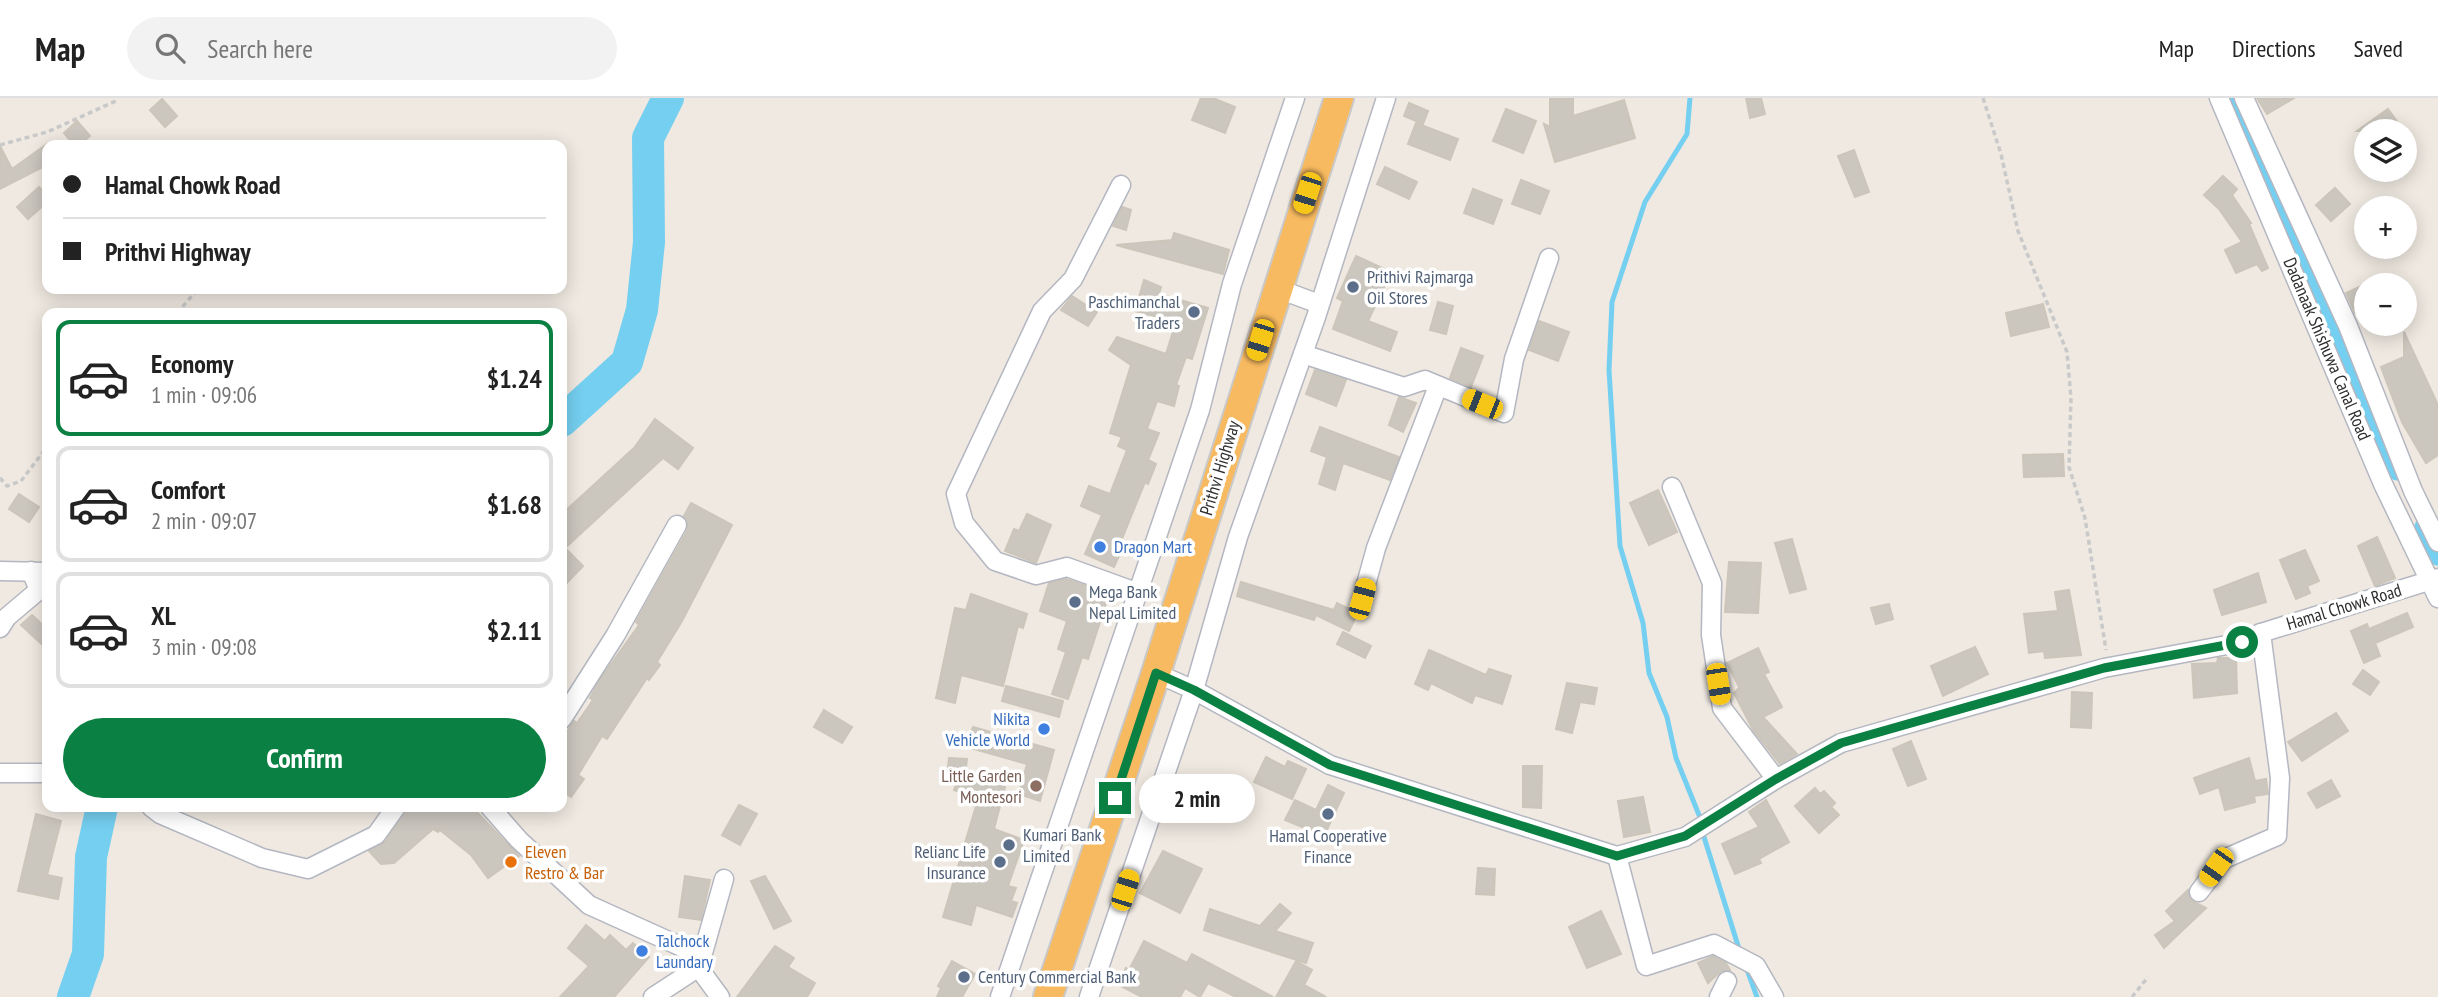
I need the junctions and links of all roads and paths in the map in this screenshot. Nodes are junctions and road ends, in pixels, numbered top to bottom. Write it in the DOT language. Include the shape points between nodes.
graph roads {
  1 [pos="1295,98"];
  2 [pos="1339,98"];
  3 [pos="1386,98"];
  4 [pos="1983,98"];
  5 [pos="2219,98"];
  6 [pos="2244,98"];
  7 [pos="116,101"];
  8 [pos="0,145"];
  9 [pos="1121,185"];
  10 [pos="1549,258"];
  11 [pos="1276,288"];
  12 [pos="194,294"];
  13 [pos="1319,304"];
  14 [pos="181,308"];
  15 [pos="1303,354"];
  16 [pos="1438,386"];
  17 [pos="42,453"];
  18 [pos="0,478"];
  19 [pos="1672,487"];
  20 [pos="677,525"];
  21 [pos="2438,542"];
  22 [pos="0,571"];
  23 [pos="39,572"];
  24 [pos="2435,579"];
  25 [pos="1136,592"];
  26 [pos="2438,598"];
  27 [pos="1362,599"];
  28 [pos="0,628"];
  29 [pos="2261,633"];
  30 [pos="2109,666"];
  31 [pos="1156,673"];
  32 [pos="1194,690"];
  33 [pos="567,711"];
  34 [pos="0,773"];
  35 [pos="42,773"];
  36 [pos="1776,779"];
  37 [pos="157,812"];
  38 [pos="392,812"];
  39 [pos="499,812"];
  40 [pos="1617,856"];
  41 [pos="724,879"];
  42 [pos="2199,892"];
  43 [pos="699,967"];
  44 [pos="2148,977"];
  45 [pos="653,997"];
  46 [pos="720,997"];
  47 [pos="1000,997"];
  48 [pos="1048,997"];
  49 [pos="1089,997"];
  50 [pos="1774,997"];
  51 [pos="2132,997"];
  1 -- 25 [label="street" via="1233,285 1200,410"];
  2 -- 11 [label="highway, Prithvi Highway"];
  3 -- 13 [label="street"];
  4 -- 30 [label="path" via="2018,231 2067,352 2069,467 2085,518"];
  5 -- 24 [label="street, Dadanaak Shishuwa Canal Road" via="2383,484"];
  6 -- 21 [label="street"];
  7 -- 8 [label="path" via="47,132"];
  9 -- 25 [label="street" via="1073,279 1042,311 956,494 964,523 995,561 1036,575 1067,567"];
  10 -- 16 [label="street" via="1514,359 1504,412"];
  11 -- 13 [label="street"];
  11 -- 31 [label="highway, Prithvi Highway"];
  12 -- 14 [label="path"];
  13 -- 15 [label="street"];
  15 -- 16 [label="street" via="1404,387 1425,380"];
  15 -- 32 [label="street" via="1238,537"];
  16 -- 27 [label="street" via="1376,548"];
  17 -- 18 [label="path" via="20,481 6,486"];
  19 -- 36 [label="street" via="1712,583 1711,635 1722,708"];
  20 -- 33 [label="street"];
  22 -- 23 [label="street"];
  23 -- 28 [label="street" via="39,590"];
  24 -- 26 [label="street, Dadanaak Shishuwa Canal Road"];
  24 -- 29 [label="street, Hamal Chowk Road"];
  25 -- 47 [label="street"];
  29 -- 30 [label="street, Hamal Chowk Road" via="2242,642"];
  29 -- 42 [label="street" via="2280,778 2277,836 2224,859"];
  30 -- 36 [label="street, Hamal Chowk Road" via="1841,743"];
  31 -- 32 [label="street"];
  31 -- 48 [label="highway, Prithvi Highway"];
  32 -- 40 [label="street" via="1330,765"];
  32 -- 49 [label="street"];
  34 -- 35 [label="street"];
  36 -- 40 [label="street, Hamal Chowk Road" via="1685,836"];
  37 -- 38 [label="street" via="262,858 308,869 376,835"];
  39 -- 43 [label="street" via="519,840 589,905 684,948"];
  40 -- 50 [label="street" via="1646,966 1714,944 1756,966"];
  41 -- 43 [label="street"];
  43 -- 45 [label="street"];
  43 -- 46 [label="street"];
  44 -- 51 [label="path"];
}
